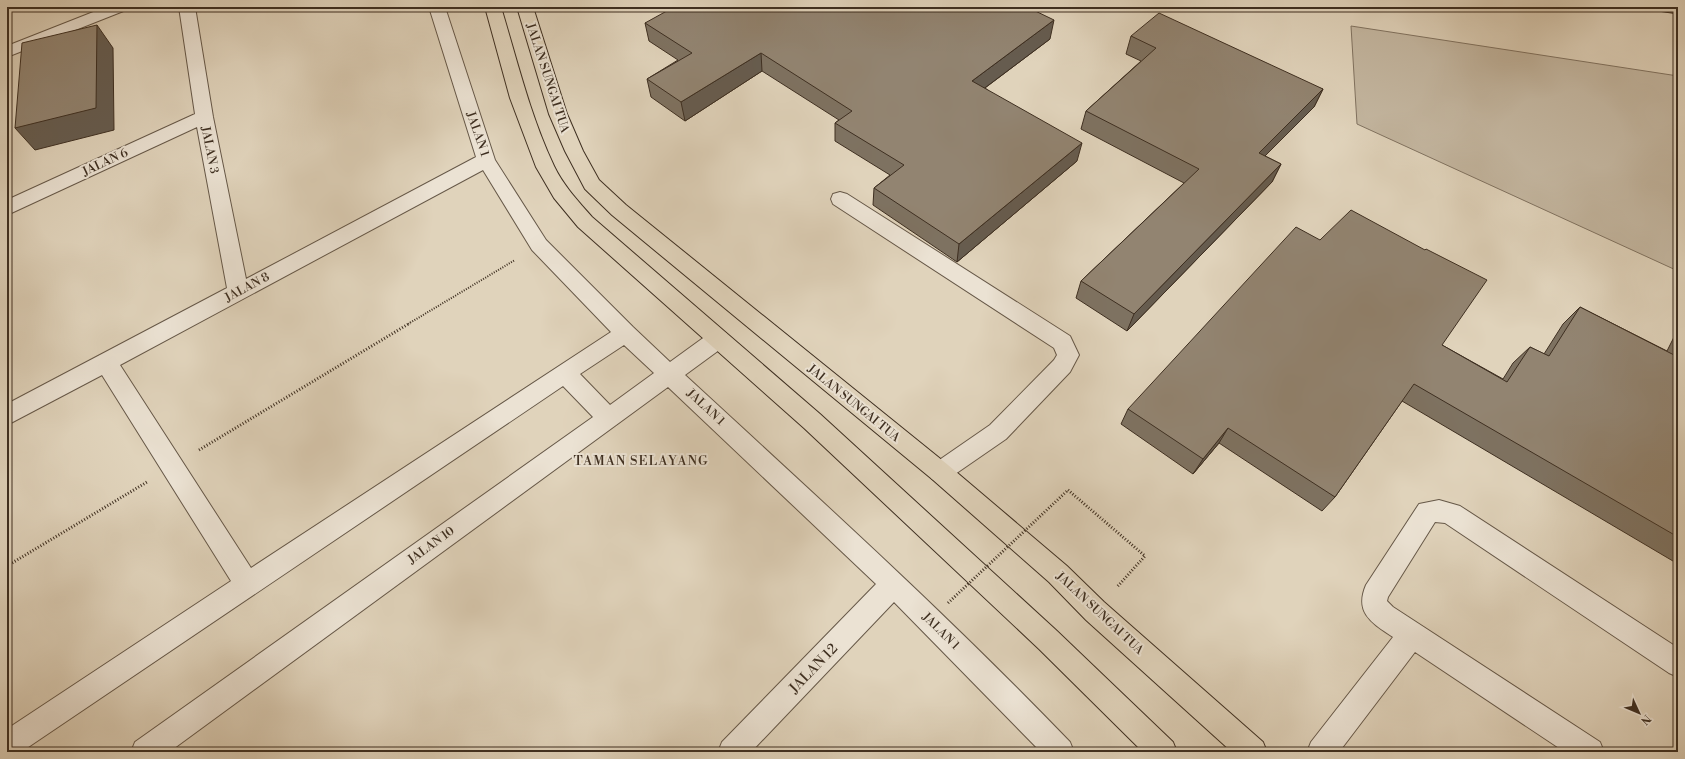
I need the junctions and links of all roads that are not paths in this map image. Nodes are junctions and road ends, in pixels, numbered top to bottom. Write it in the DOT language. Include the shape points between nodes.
graph roads {
  1 [pos="120,7"];
  2 [pos="187,7"];
  3 [pos="437,7"];
  4 [pos="493,7"];
  5 [pos="525,7"];
  6 [pos="7,52"];
  7 [pos="204,117"];
  8 [pos="486,160"];
  9 [pos="840,199"];
  10 [pos="7,208"];
  11 [pos="238,292"];
  12 [pos="625,333"];
  13 [pos="718,339"];
  14 [pos="106,362"];
  15 [pos="566,373"];
  16 [pos="670,374"];
  17 [pos="7,415"];
  18 [pos="608,418"];
  19 [pos="940,472"];
  20 [pos="894,584"];
  21 [pos="248,585"];
  22 [pos="1412,634"];
  23 [pos="1678,664"];
  24 [pos="7,746"];
  25 [pos="145,752"];
  26 [pos="732,752"];
  27 [pos="1060,752"];
  28 [pos="1163,752"];
  29 [pos="1253,752"];
  30 [pos="1321,752"];
  31 [pos="1590,752"];
  1 -- 6 [label="street"];
  2 -- 7 [label="street, JALAN 3"];
  3 -- 8 [label="street, JALAN 1"];
  4 -- 13 [label="main road" via="519,98 545,167 561,193 584,222"];
  5 -- 19 [label="main road, JALAN SUNGAI TUA" via="558,114 592,184 625,215"];
  7 -- 10 [label="street, JALAN 6"];
  7 -- 11 [label="street, JALAN 3"];
  8 -- 11 [label="street, JALAN 8"];
  8 -- 12 [label="street, JALAN 1" via="539,245"];
  9 -- 19 [label="street" via="1062,342 1068,355 1062,366 998,432"];
  11 -- 14 [label="street, JALAN 8"];
  12 -- 15 [label="street"];
  12 -- 16 [label="street, JALAN 1"];
  13 -- 16 [label="street, JALAN 10"];
  13 -- 28 [label="main road" via="1048,640"];
  14 -- 17 [label="street, JALAN 8"];
  14 -- 21 [label="street"];
  15 -- 18 [label="street"];
  15 -- 21 [label="street"];
  16 -- 18 [label="street, JALAN 10"];
  16 -- 20 [label="street, JALAN 1"];
  18 -- 25 [label="street, JALAN 10"];
  19 -- 29 [label="main road, JALAN SUNGAI TUA" via="1058,574 1095,611"];
  20 -- 26 [label="street, JALAN 12"];
  20 -- 27 [label="street, JALAN 1"];
  21 -- 24 [label="street"];
  22 -- 23 [label="street" via="1384,616 1374,605 1375,594 1428,512 1439,511 1451,514"];
  22 -- 30 [label="street"];
  22 -- 31 [label="street"];
}
